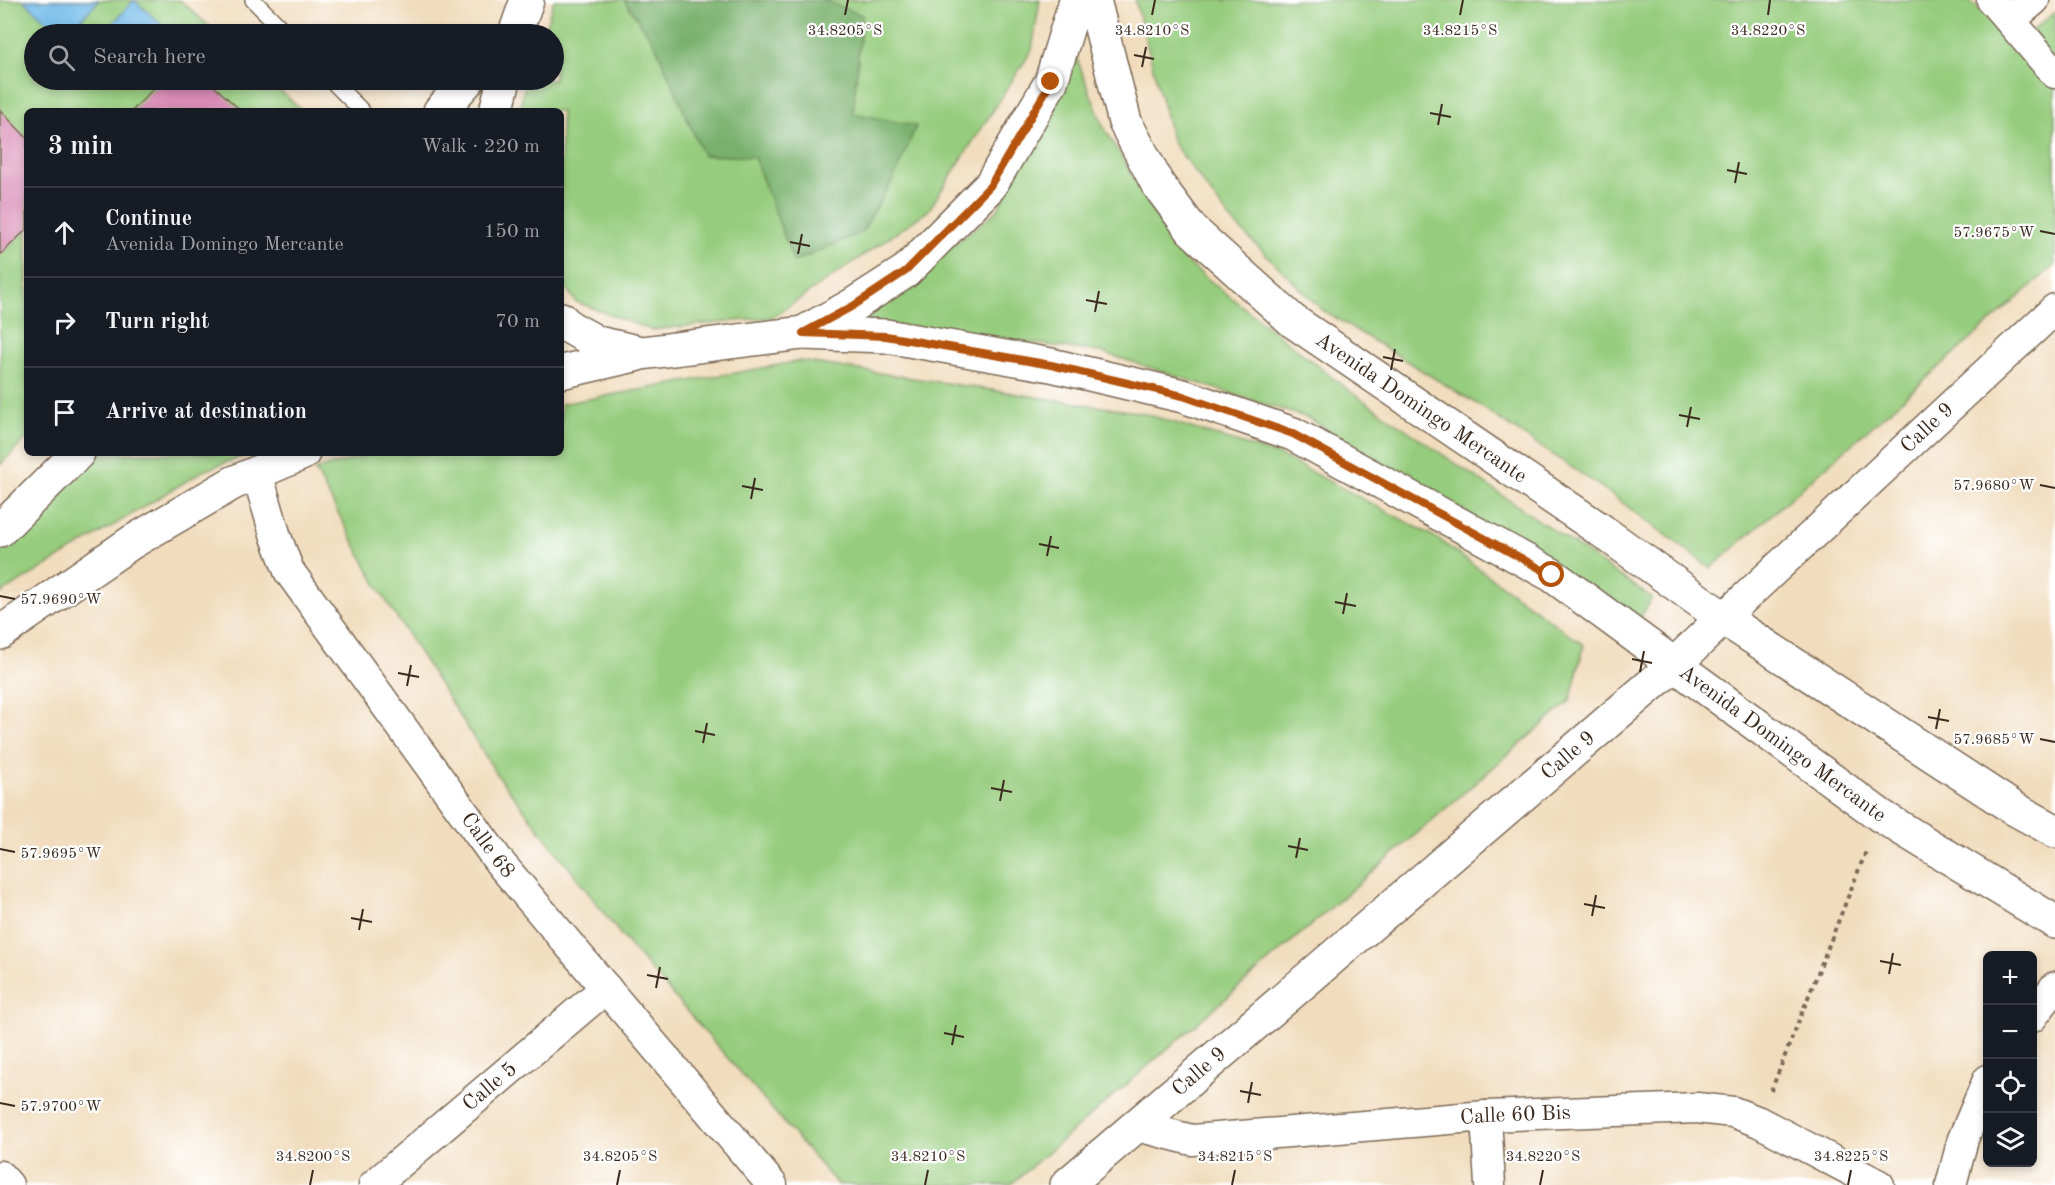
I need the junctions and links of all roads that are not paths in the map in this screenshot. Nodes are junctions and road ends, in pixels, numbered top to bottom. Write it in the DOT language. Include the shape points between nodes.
graph roads {
  1 [pos="253,0"];
  2 [pos="1076,0"];
  3 [pos="1094,0"];
  4 [pos="2034,0"];
  5 [pos="2001,10"];
  6 [pos="277,24"];
  7 [pos="2055,73"];
  8 [pos="341,90"];
  9 [pos="459,90"];
  10 [pos="501,90"];
  11 [pos="359,108"];
  12 [pos="443,108"];
  13 [pos="497,108"];
  14 [pos="2055,309"];
  15 [pos="564,322"];
  16 [pos="803,333"];
  17 [pos="642,353"];
  18 [pos="564,371"];
  19 [pos="75,456"];
  20 [pos="296,456"];
  21 [pos="257,473"];
  22 [pos="0,530"];
  23 [pos="1723,618"];
  24 [pos="0,633"];
  25 [pos="1674,664"];
  26 [pos="2055,831"];
  27 [pos="2055,922"];
  28 [pos="2055,987"];
  29 [pos="606,988"];
  30 [pos="2037,1010"];
  31 [pos="1983,1092"];
  32 [pos="1486,1116"];
  33 [pos="1137,1126"];
  34 [pos="0,1176"];
  35 [pos="8,1185"];
  36 [pos="374,1185"];
  37 [pos="772,1185"];
  38 [pos="1067,1185"];
  39 [pos="1490,1185"];
  40 [pos="1879,1185"];
  41 [pos="1951,1185"];
  1 -- 6 [label="lane"];
  2 -- 16 [label="main road" via="1051,82 990,186 906,271"];
  3 -- 23 [label="main road, Avenida Domingo Mercante" via="1125,122 1157,183 1192,230 1293,321"];
  4 -- 5 [label="street"];
  5 -- 7 [label="street"];
  8 -- 11 [label="lane"];
  9 -- 12 [label="main road"];
  10 -- 13 [label="main road"];
  14 -- 23 [label="street, Calle 9"];
  15 -- 17 [label="main road" via="598,343"];
  16 -- 17 [label="main road"];
  16 -- 25 [label="main road, Avenida Domingo Mercante" via="886,336 1051,365 1183,396 1293,434 1552,575"];
  17 -- 18 [label="main road"];
  19 -- 22 [label="main road"];
  20 -- 21 [label="main road"];
  21 -- 24 [label="main road" via="132,542"];
  21 -- 29 [label="street, Calle 68" via="289,571 500,863"];
  23 -- 25 [label="main road, Calle 9"];
  23 -- 26 [label="main road, Avenida Domingo Mercante" via="2015,809"];
  25 -- 27 [label="main road, Avenida Domingo Mercante" via="1881,816"];
  25 -- 33 [label="main road, Calle 9"];
  28 -- 30 [label="street"];
  29 -- 36 [label="street, Calle 5"];
  29 -- 37 [label="street, Calle 68"];
  31 -- 41 [label="street" via="1963,1139"];
  32 -- 33 [label="street, Calle 60 Bis" via="1192,1140"];
  32 -- 39 [label="street"];
  32 -- 40 [label="street, Calle 60 Bis" via="1697,1108 1733,1112"];
  33 -- 38 [label="main road, Calle 9"];
  34 -- 35 [label="street"];
}
